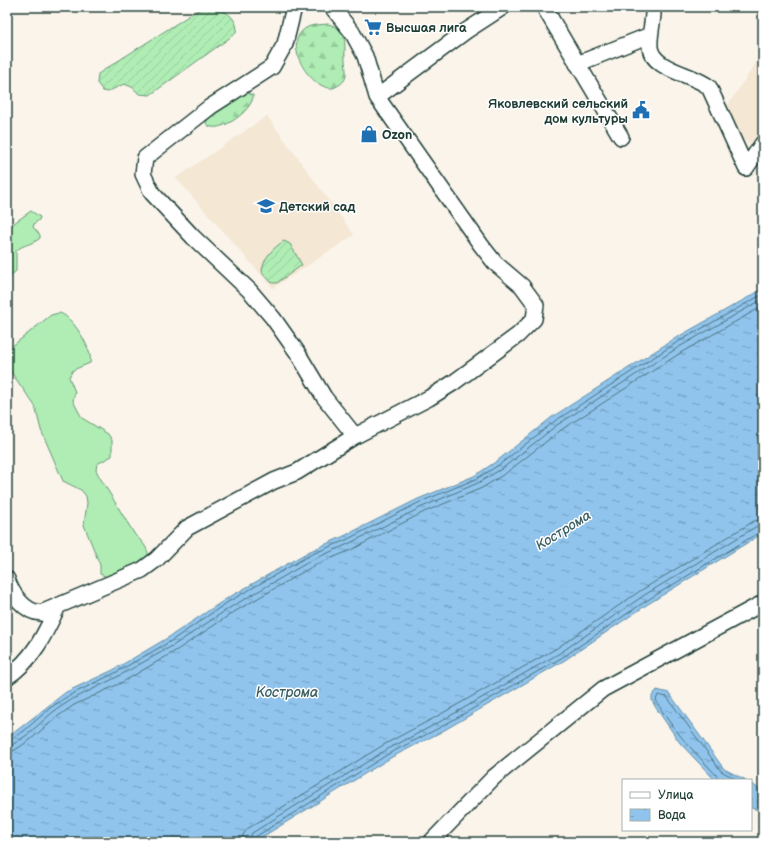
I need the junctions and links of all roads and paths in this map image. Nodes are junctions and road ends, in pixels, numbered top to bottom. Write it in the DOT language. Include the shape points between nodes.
graph roads {
  1 [pos="294,7"];
  2 [pos="332,7"];
  3 [pos="502,7"];
  4 [pos="544,7"];
  5 [pos="653,7"];
  6 [pos="650,35"];
  7 [pos="577,64"];
  8 [pos="377,97"];
  9 [pos="620,137"];
  10 [pos="763,143"];
  11 [pos="355,436"];
  12 [pos="7,579"];
  13 [pos="763,603"];
  14 [pos="58,606"];
  15 [pos="7,677"];
  16 [pos="431,842"];
  1 -- 11 [label="street" via="286,44 272,67 215,104 177,135 152,151 145,158 143,174 152,194 250,291 273,318 324,397"];
  2 -- 8 [label="street" via="352,32 365,56"];
  3 -- 8 [label="street" via="466,30"];
  4 -- 7 [label="street"];
  5 -- 6 [label="street" via="654,18"];
  6 -- 7 [label="street"];
  6 -- 10 [label="street" via="650,49 659,63 702,81 708,87 746,168"];
  7 -- 9 [label="street"];
  8 -- 11 [label="street" via="495,263 522,286 536,305 536,312 530,323 518,335 453,383"];
  11 -- 14 [label="street" via="297,472 274,481 187,528 157,559 142,570"];
  12 -- 14 [label="street" via="24,607 33,613 41,613"];
  13 -- 16 [label="street" via="603,689 494,777"];
  14 -- 15 [label="street" via="39,645 29,658"];
}
